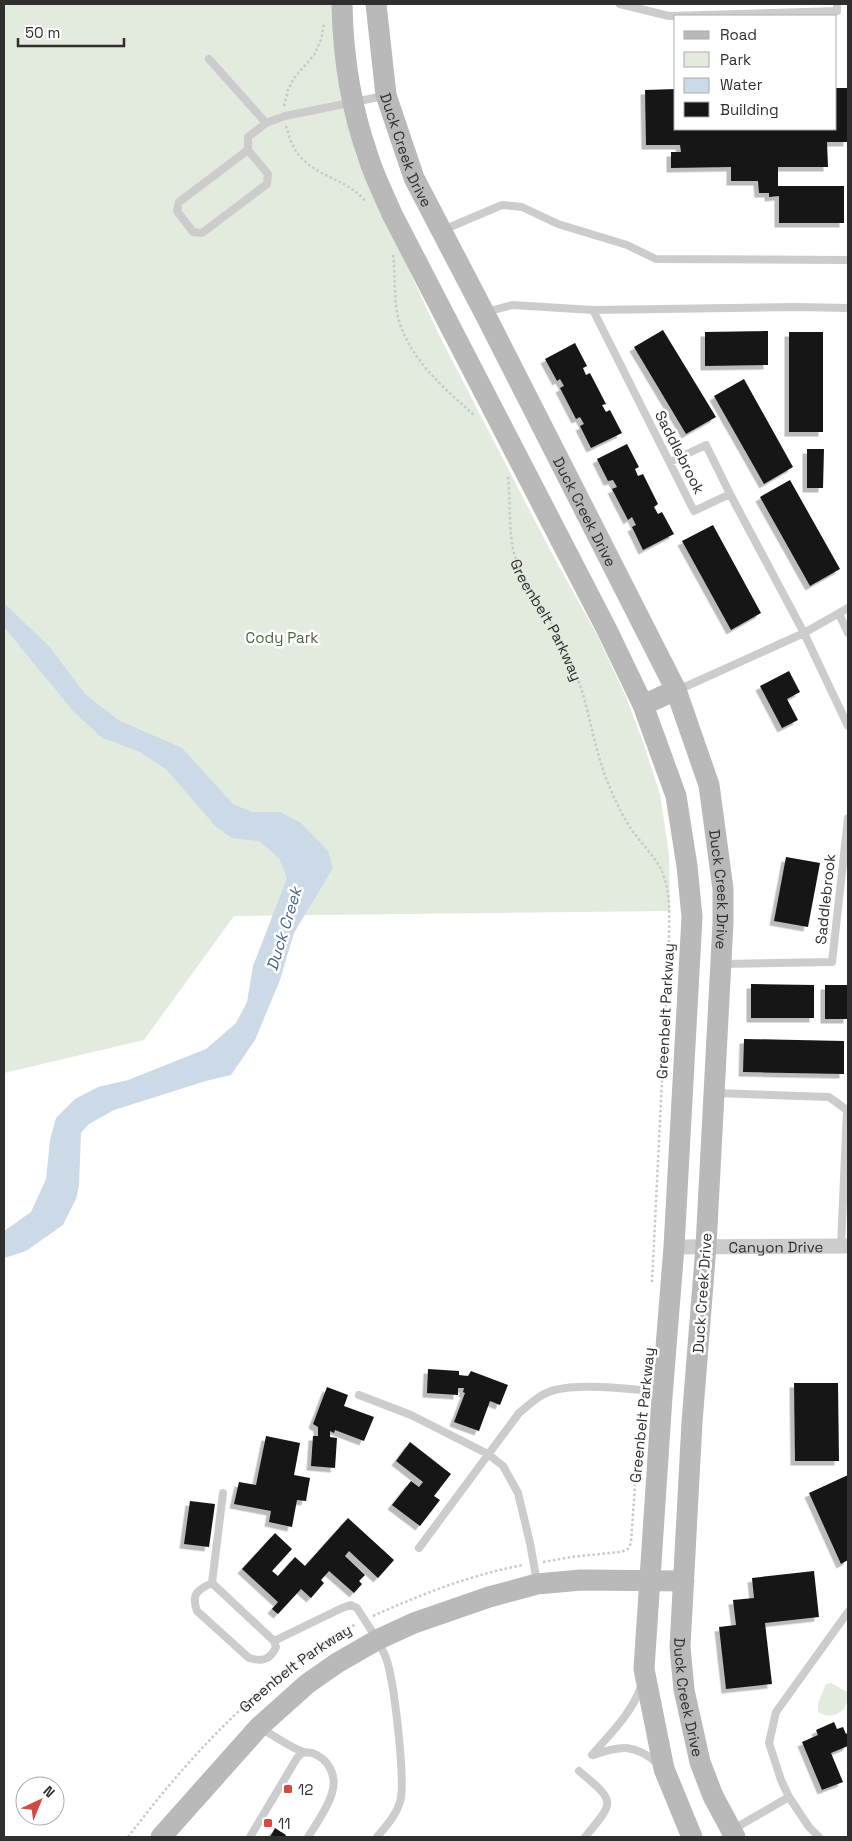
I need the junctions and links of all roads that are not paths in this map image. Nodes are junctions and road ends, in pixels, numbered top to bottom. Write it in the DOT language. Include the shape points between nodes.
graph roads {
  1 [pos="342,4"];
  2 [pos="376,4"];
  3 [pos="620,4"];
  4 [pos="837,4"];
  5 [pos="703,15"];
  6 [pos="674,16"];
  7 [pos="209,59"];
  8 [pos="386,96"];
  9 [pos="353,101"];
  10 [pos="266,123"];
  11 [pos="248,150"];
  12 [pos="441,231"];
  13 [pos="848,260"];
  14 [pos="848,308"];
  15 [pos="593,310"];
  16 [pos="484,312"];
  17 [pos="670,462"];
  18 [pos="730,494"];
  19 [pos="848,608"];
  20 [pos="838,614"];
  21 [pos="804,633"];
  22 [pos="848,633"];
  23 [pos="676,690"];
  24 [pos="643,705"];
  25 [pos="848,726"];
  26 [pos="848,818"];
  27 [pos="720,964"];
  28 [pos="689,965"];
  29 [pos="714,1092"];
  30 [pos="706,1246"];
  31 [pos="844,1246"];
  32 [pos="674,1247"];
  33 [pos="662,1392"];
  34 [pos="359,1395"];
  35 [pos="488,1454"];
  36 [pos="223,1493"];
  37 [pos="419,1548"];
  38 [pos="535,1573"];
  39 [pos="650,1579"];
  40 [pos="684,1581"];
  41 [pos="212,1583"];
  42 [pos="848,1612"];
  43 [pos="376,1640"];
  44 [pos="274,1641"];
  45 [pos="645,1676"];
  46 [pos="260,1727"];
  47 [pos="303,1752"];
  48 [pos="664,1769"];
  49 [pos="579,1771"];
  50 [pos="789,1797"];
  51 [pos="728,1835"];
  52 [pos="162,1837"];
  53 [pos="250,1837"];
  54 [pos="308,1837"];
  55 [pos="377,1837"];
  56 [pos="585,1837"];
  57 [pos="692,1837"];
  58 [pos="820,1837"];
  1 -- 9 [label="main road, Duck Creek Drive"];
  2 -- 8 [label="main road, Duck Creek Drive"];
  3 -- 6 [label="lane"];
  4 -- 5 [label="lane" via="837,11"];
  7 -- 10 [label="lane"];
  8 -- 9 [label="lane"];
  8 -- 12 [label="main road, Duck Creek Drive" via="414,178"];
  9 -- 10 [label="lane"];
  9 -- 24 [label="main road, Duck Creek Drive" via="368,157 392,214"];
  10 -- 11 [label="lane" via="248,137"];
  11 -- 11 [label="lane" via="268,174 267,184 202,233 193,232 178,211 179,202"];
  12 -- 13 [label="lane" via="502,205 522,207 558,224 627,245 656,259"];
  12 -- 16 [label="main road, Duck Creek Drive"];
  14 -- 15 [label="lane"];
  15 -- 16 [label="lane" via="512,305"];
  15 -- 17 [label="lane, Saddlebrook"];
  16 -- 23 [label="main road, Duck Creek Drive"];
  17 -- 18 [label="lane, Saddlebrook" via="694,511"];
  17 -- 18 [label="lane" via="706,444"];
  18 -- 21 [label="lane, Saddlebrook"];
  19 -- 20 [label="lane"];
  20 -- 21 [label="lane"];
  20 -- 22 [label="lane"];
  21 -- 23 [label="lane"];
  21 -- 25 [label="lane, Saddlebrook"];
  23 -- 24 [label="main road"];
  23 -- 27 [label="main road, Duck Creek Drive" via="709,785 723,889"];
  24 -- 28 [label="main road, Duck Creek Drive" via="676,796 692,917"];
  26 -- 27 [label="lane, Saddlebrook" via="832,962"];
  27 -- 28 [label="main road"];
  27 -- 29 [label="main road, Duck Creek Drive"];
  28 -- 32 [label="main road, Duck Creek Drive"];
  29 -- 30 [label="main road, Duck Creek Drive"];
  29 -- 31 [label="lane" via="829,1097 847,1110"];
  30 -- 31 [label="street, Canyon Drive"];
  30 -- 32 [label="street, Canyon Drive"];
  30 -- 40 [label="main road, Duck Creek Drive"];
  32 -- 33 [label="main road, Duck Creek Drive"];
  33 -- 35 [label="lane" via="585,1387 555,1390 536,1399 519,1413"];
  33 -- 39 [label="main road, Duck Creek Drive"];
  34 -- 35 [label="lane" via="411,1415"];
  35 -- 37 [label="lane"];
  35 -- 38 [label="lane" via="503,1466 518,1493"];
  36 -- 41 [label="lane"];
  38 -- 39 [label="main road, Greenbelt Parkway" via="581,1580"];
  38 -- 43 [label="main road, Greenbelt Parkway" via="496,1595 414,1623"];
  39 -- 40 [label="main road, Greenbelt Parkway"];
  39 -- 45 [label="main road, Duck Creek Drive"];
  40 -- 51 [label="main road, Duck Creek Drive" via="680,1647 684,1690 700,1762"];
  41 -- 44 [label="lane"];
  41 -- 44 [label="lane" via="194,1595 197,1610 203,1616 249,1658 266,1659 272,1655 276,1647"];
  42 -- 50 [label="lane" via="776,1712 769,1743"];
  43 -- 44 [label="lane" via="357,1608 351,1606"];
  43 -- 46 [label="main road, Greenbelt Parkway" via="307,1684"];
  43 -- 55 [label="lane" via="386,1658 392,1684 402,1783 394,1816"];
  45 -- 48 [label="main road, Duck Creek Drive"];
  45 -- 48 [label="lane" via="628,1713 592,1755 611,1748 631,1747"];
  46 -- 47 [label="lane"];
  46 -- 52 [label="main road, Greenbelt Parkway"];
  47 -- 53 [label="lane"];
  47 -- 54 [label="lane" via="312,1753 329,1766 334,1784 332,1795"];
  48 -- 57 [label="main road, Duck Creek Drive"];
  49 -- 56 [label="lane" via="604,1792 608,1801 606,1812"];
  50 -- 51 [label="lane"];
  50 -- 58 [label="lane" via="809,1827"];
}
